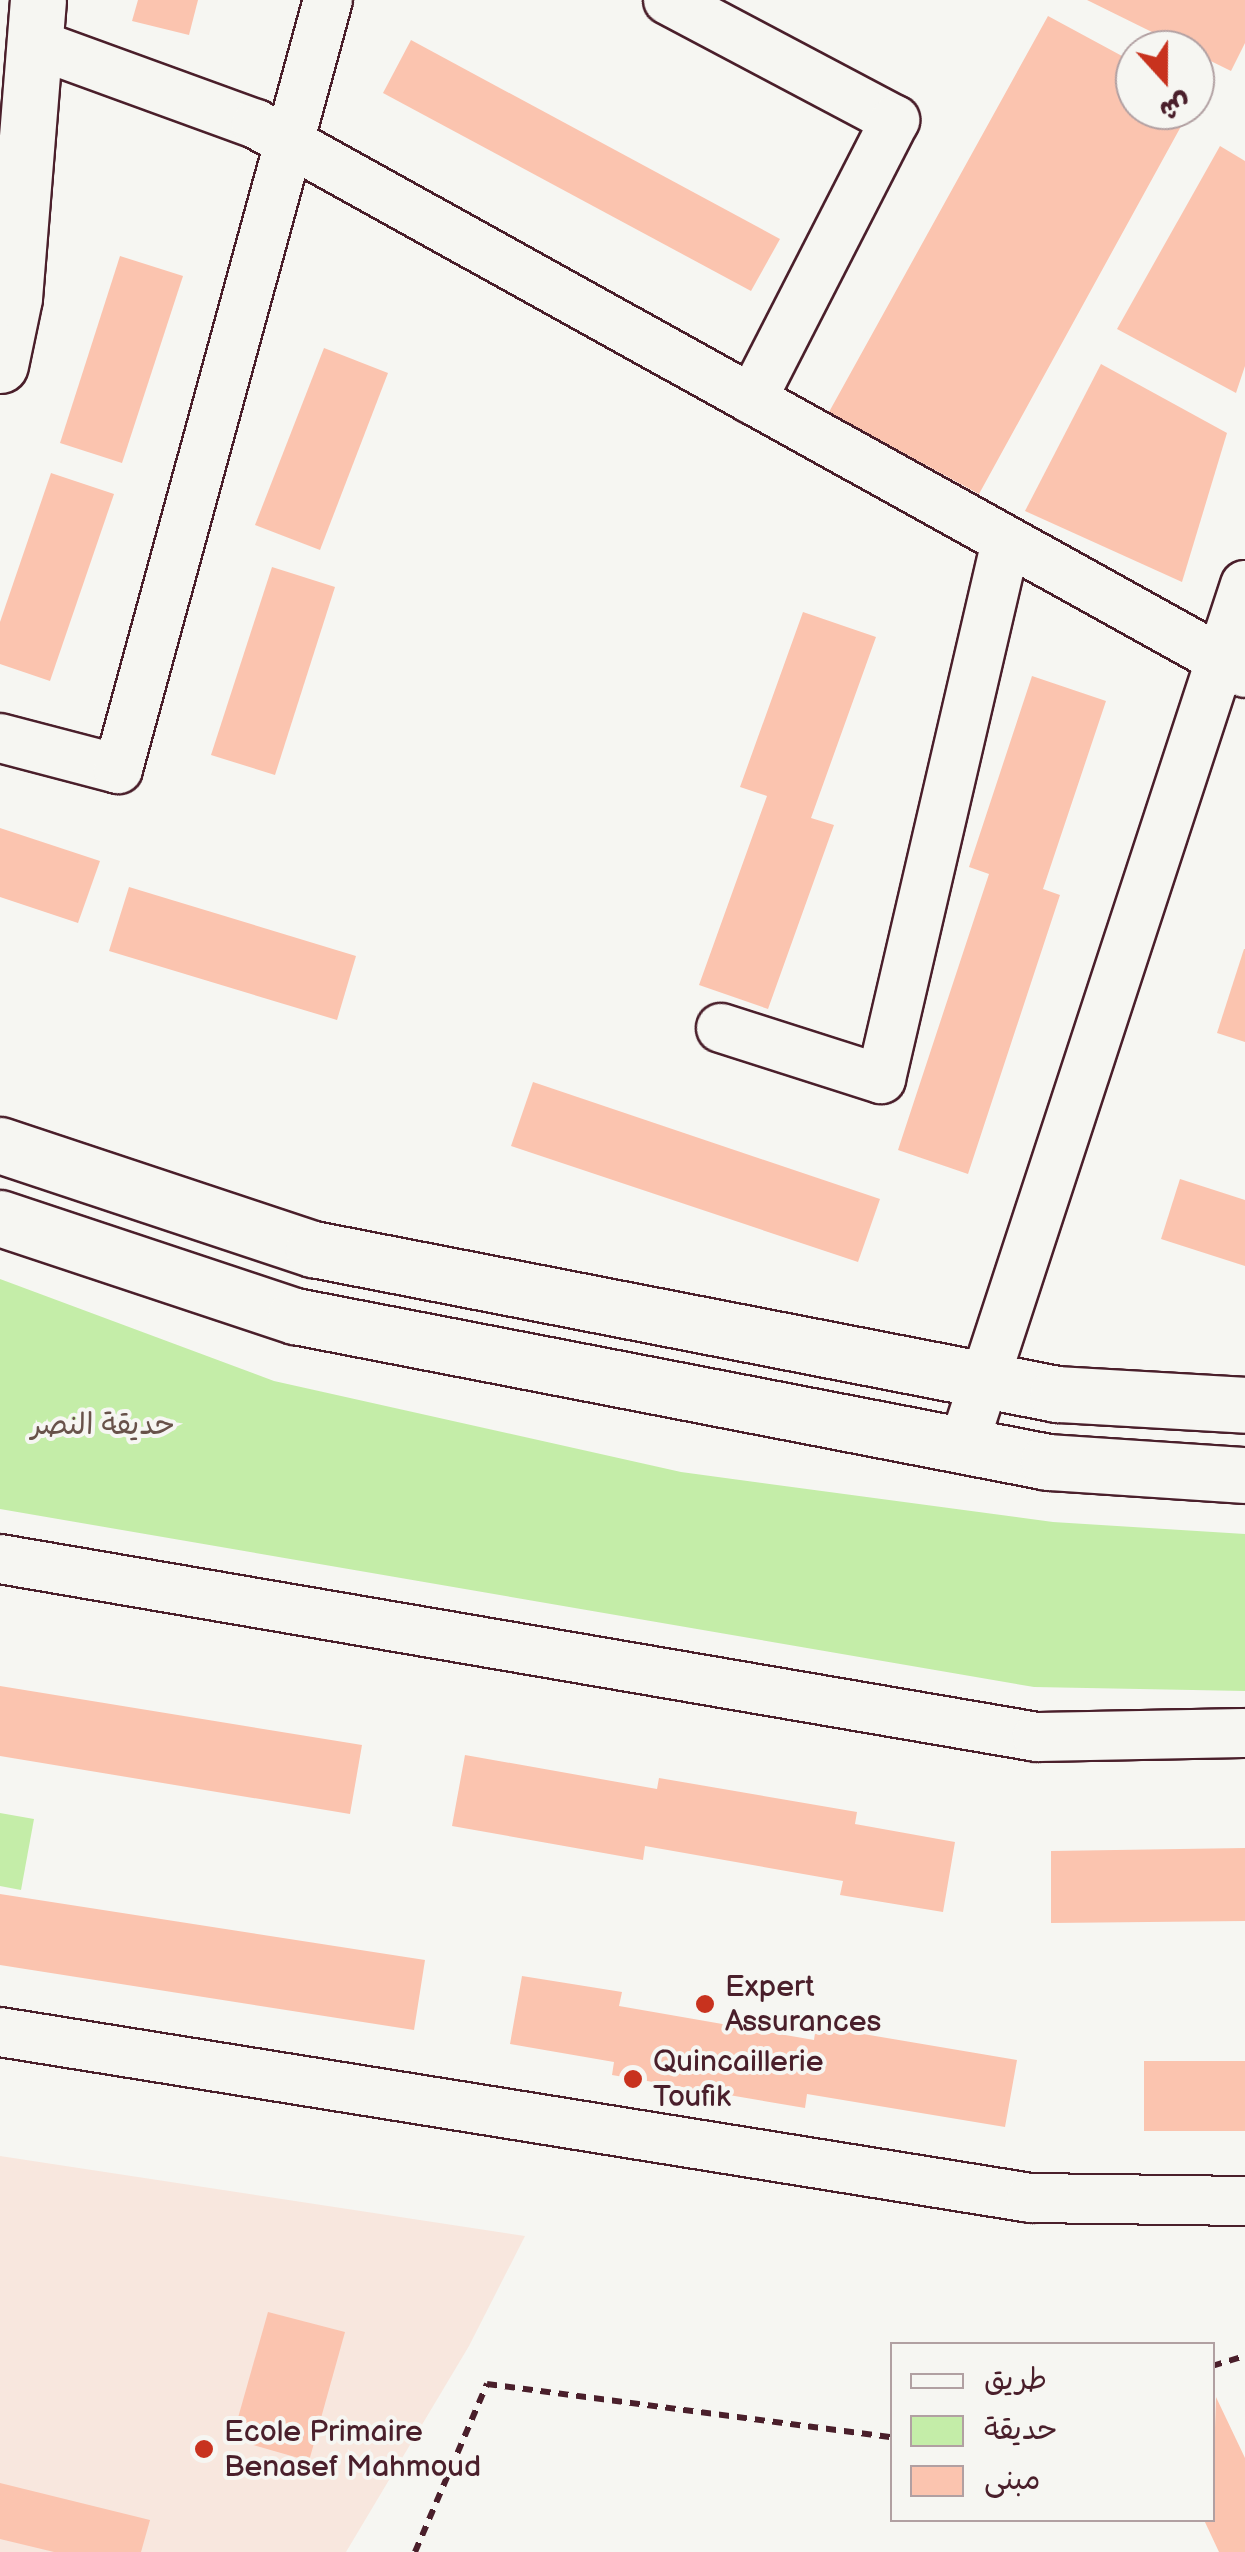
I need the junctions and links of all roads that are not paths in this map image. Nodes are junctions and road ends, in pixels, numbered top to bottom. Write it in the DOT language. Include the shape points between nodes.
graph roads {
  1 [pos="328,0"];
  2 [pos="668,0"];
  3 [pos="37,22"];
  4 [pos="290,143"];
  5 [pos="0,365"];
  6 [pos="752,400"];
  7 [pos="1006,541"];
  8 [pos="1245,585"];
  9 [pos="1233,666"];
  10 [pos="0,738"];
  11 [pos="722,1028"];
  12 [pos="0,1146"];
  13 [pos="0,1218"];
  14 [pos="988,1381"];
  15 [pos="1245,1405"];
  16 [pos="963,1446"];
  17 [pos="1245,1474"];
  18 [pos="0,1559"];
  19 [pos="1245,1734"];
  20 [pos="0,2032"];
  21 [pos="1245,2201"];
  1 -- 4 [label="street"];
  2 -- 6 [label="street" via="895,120"];
  3 -- 4 [label="street"];
  3 -- 5 [label="main road" via="14,298"];
  4 -- 6 [label="street"];
  4 -- 10 [label="street" via="118,769"];
  6 -- 7 [label="street"];
  7 -- 9 [label="street"];
  7 -- 11 [label="street" via="881,1079"];
  8 -- 9 [label="street"];
  9 -- 14 [label="street"];
  12 -- 14 [label="main road" via="314,1249"];
  13 -- 16 [label="main road" via="296,1316"];
  14 -- 15 [label="main road" via="1057,1394"];
  14 -- 16 [label="street"];
  16 -- 17 [label="main road" via="1048,1462"];
  18 -- 19 [label="street" via="1036,1736"];
  20 -- 21 [label="street" via="1031,2198"];
}
